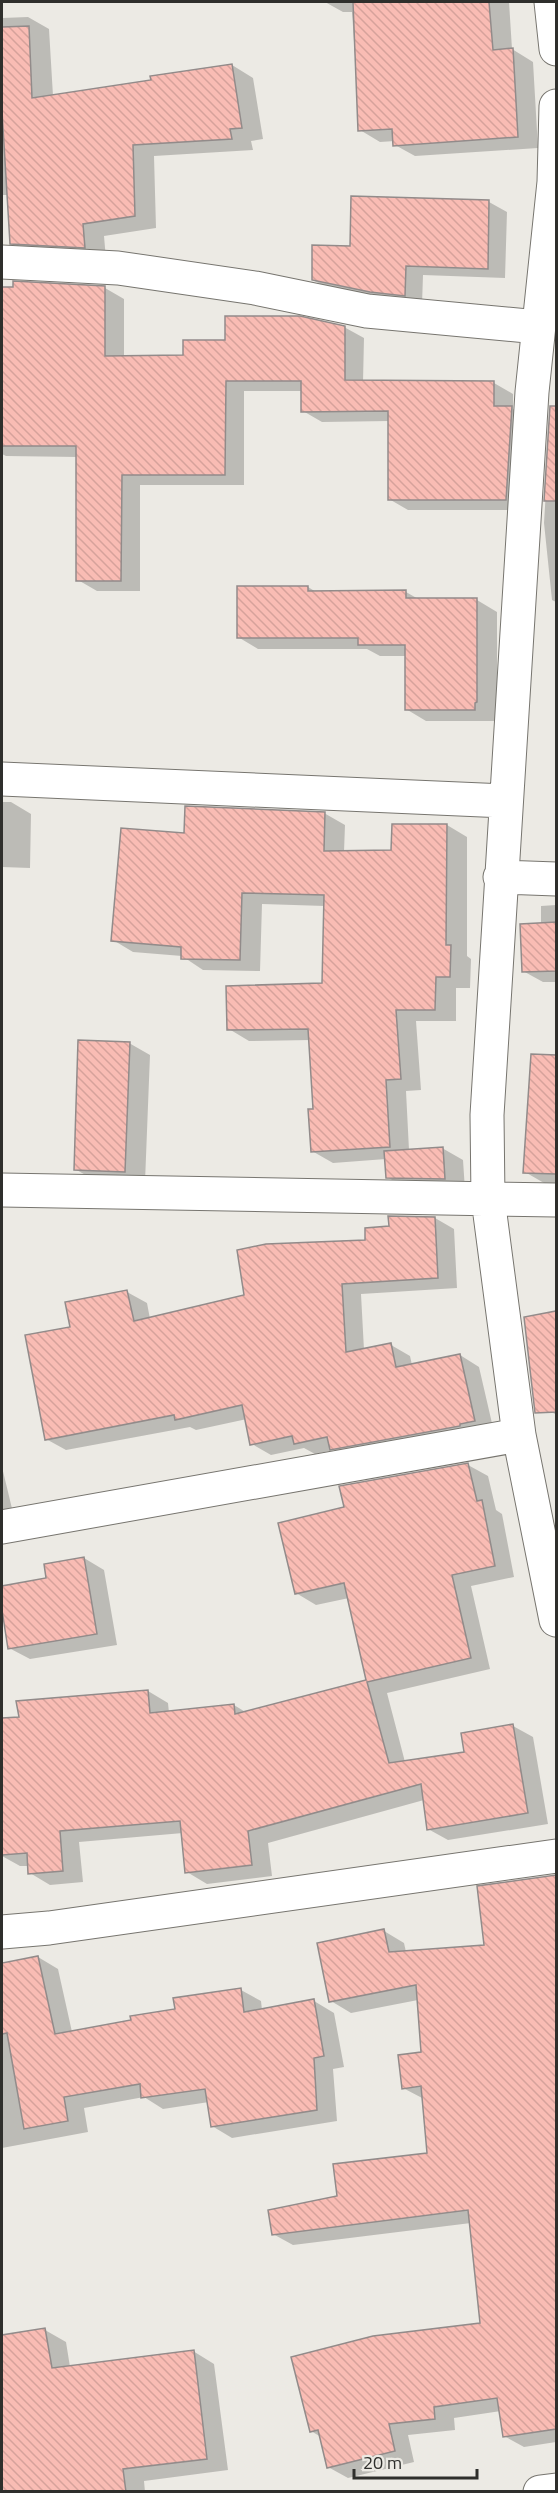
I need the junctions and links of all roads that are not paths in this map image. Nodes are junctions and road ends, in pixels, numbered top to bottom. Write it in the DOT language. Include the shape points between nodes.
graph roads {
  1 [pos="551,2"];
  2 [pos="556,49"];
  3 [pos="556,106"];
  4 [pos="2,262"];
  5 [pos="538,327"];
  6 [pos="544,393"];
  7 [pos="2,778"];
  8 [pos="505,801"];
  9 [pos="500,877"];
  10 [pos="556,879"];
  11 [pos="2,1190"];
  12 [pos="488,1199"];
  13 [pos="556,1200"];
  14 [pos="519,1435"];
  15 [pos="2,1527"];
  16 [pos="556,1620"];
  17 [pos="556,1856"];
  18 [pos="2,1932"];
  19 [pos="556,2490"];
  20 [pos="540,2492"];
  1 -- 2 [label="street"];
  3 -- 5 [label="street" via="554,182"];
  4 -- 5 [label="street" via="118,268 255,288 367,311"];
  5 -- 6 [label="street"];
  6 -- 8 [label="street"];
  7 -- 8 [label="street"];
  8 -- 9 [label="street"];
  9 -- 10 [label="street"];
  9 -- 12 [label="street" via="487,1115"];
  11 -- 12 [label="street"];
  12 -- 13 [label="street"];
  12 -- 14 [label="street"];
  14 -- 15 [label="street"];
  14 -- 16 [label="street"];
  17 -- 18 [label="street"];
  19 -- 20 [label="street"];
}
